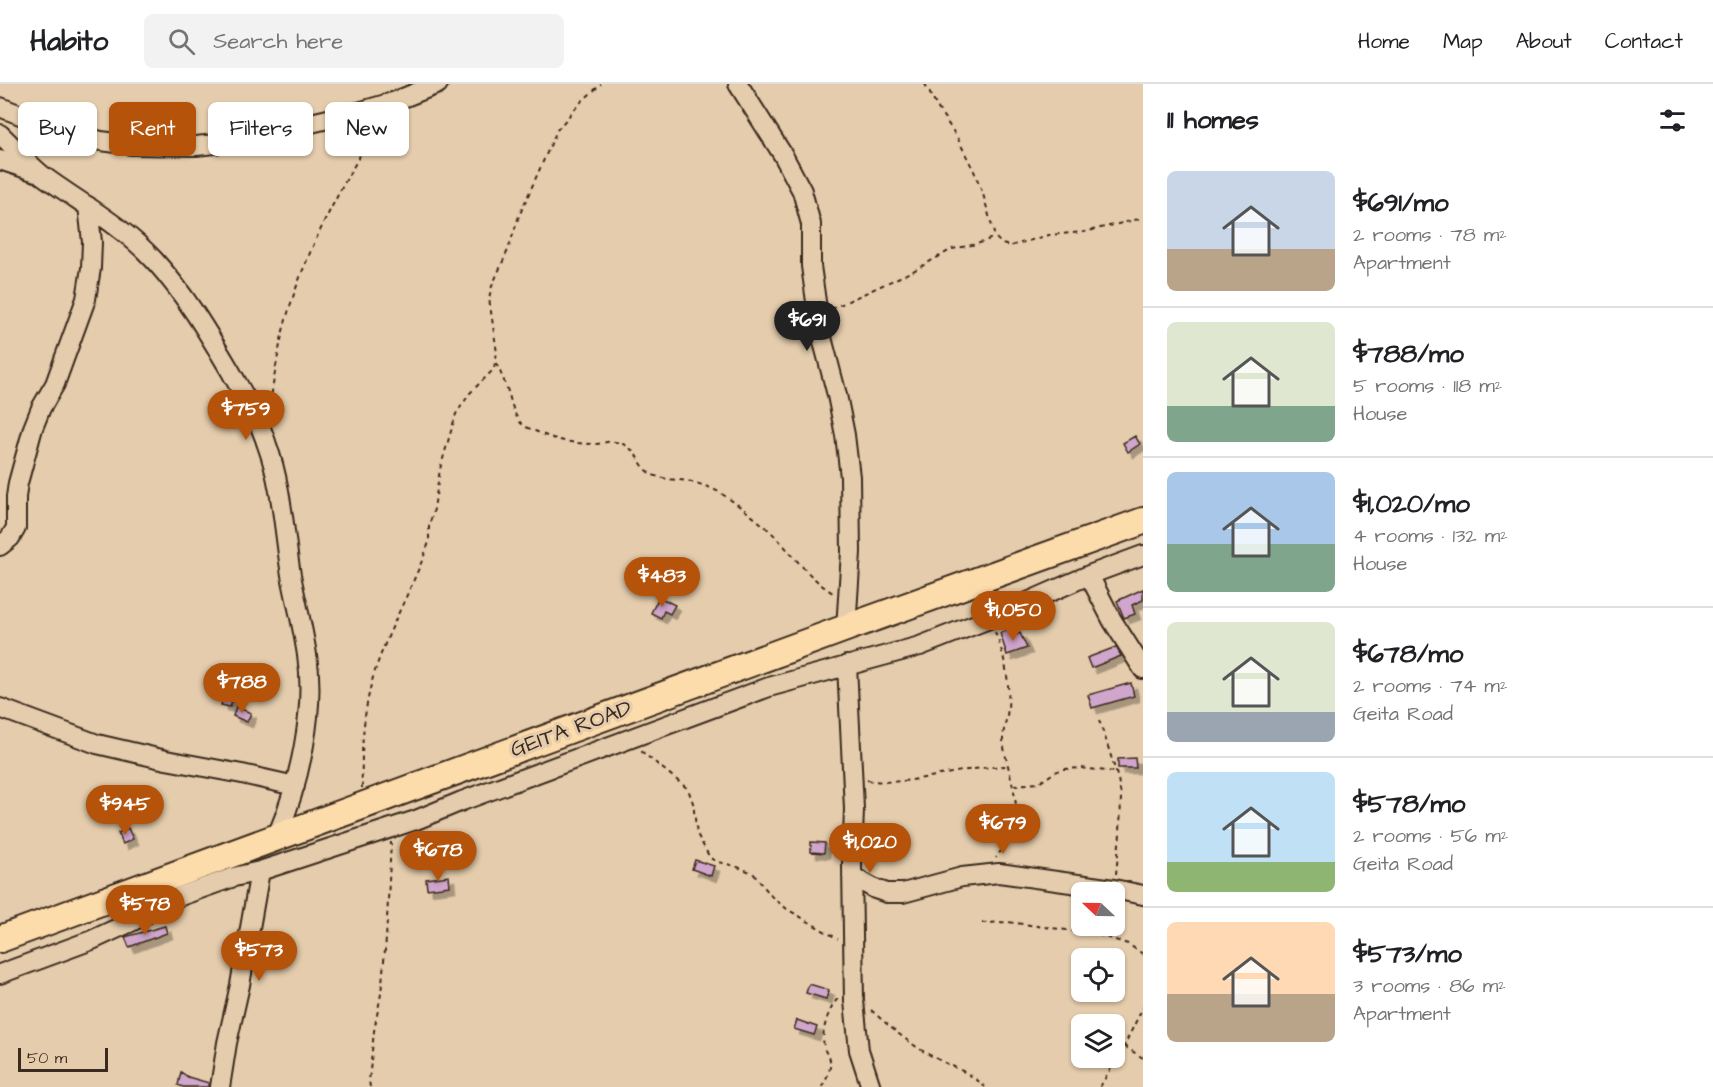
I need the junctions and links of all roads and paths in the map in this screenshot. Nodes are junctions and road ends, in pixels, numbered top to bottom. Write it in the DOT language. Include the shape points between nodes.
graph roads {
  1 [pos="438,84"];
  2 [pos="601,84"];
  3 [pos="738,84"];
  4 [pos="925,84"];
  5 [pos="393,102"];
  6 [pos="0,107"];
  7 [pos="325,119"];
  8 [pos="0,134"];
  9 [pos="360,156"];
  10 [pos="0,160"];
  11 [pos="40,173"];
  12 [pos="88,206"];
  13 [pos="1143,218"];
  14 [pos="995,237"];
  15 [pos="818,314"];
  16 [pos="495,362"];
  17 [pos="269,412"];
  18 [pos="1143,521"];
  19 [pos="0,546"];
  20 [pos="1143,555"];
  21 [pos="1089,575"];
  22 [pos="847,615"];
  23 [pos="988,619"];
  24 [pos="847,665"];
  25 [pos="1143,669"];
  26 [pos="0,708"];
  27 [pos="1099,720"];
  28 [pos="623,741"];
  29 [pos="1008,765"];
  30 [pos="1115,772"];
  31 [pos="853,777"];
  32 [pos="1014,785"];
  33 [pos="296,786"];
  34 [pos="362,806"];
  35 [pos="391,827"];
  36 [pos="277,837"];
  37 [pos="260,870"];
  38 [pos="987,873"];
  39 [pos="852,876"];
  40 [pos="1071,882"];
  41 [pos="1115,882"];
  42 [pos="1125,891"];
  43 [pos="1143,895"];
  44 [pos="982,923"];
  45 [pos="0,939"];
  46 [pos="852,945"];
  47 [pos="1143,954"];
  48 [pos="0,974"];
  49 [pos="853,990"];
  50 [pos="1143,1007"];
  51 [pos="1125,1044"];
  52 [pos="1125,1047"];
  53 [pos="1143,1058"];
  54 [pos="1111,1068"];
  55 [pos="220,1087"];
  56 [pos="370,1087"];
  57 [pos="822,1087"];
  58 [pos="871,1087"];
  59 [pos="985,1087"];
  60 [pos="1100,1087"];
  1 -- 5 [label="street"];
  2 -- 16 [label="path" via="557,130 492,286 489,298"];
  3 -- 15 [label="street" via="801,191 811,224 811,266"];
  4 -- 14 [label="path" via="974,171"];
  6 -- 7 [label="street" via="82,136 132,145 215,144"];
  8 -- 11 [label="street"];
  9 -- 17 [label="path" via="297,286 276,363"];
  10 -- 11 [label="street"];
  11 -- 12 [label="street"];
  12 -- 19 [label="street" via="92,242 86,299 33,428 18,483 16,528"];
  12 -- 33 [label="street" via="120,228 153,259 198,317 246,399 268,447 310,684"];
  13 -- 14 [label="path" via="1010,246"];
  14 -- 15 [label="path" via="952,249"];
  15 -- 22 [label="street" via="841,415 850,477"];
  16 -- 22 [label="path" via="515,415 523,425 563,442 621,443 654,476 702,484 718,492 773,534"];
  16 -- 34 [label="path" via="494,369 456,414 440,470 429,542 374,674 361,750"];
  18 -- 22 [label="highway, GEITA ROAD"];
  20 -- 21 [label="street"];
  21 -- 23 [label="street"];
  21 -- 25 [label="street"];
  22 -- 34 [label="highway, GEITA ROAD"];
  23 -- 24 [label="street" via="920,646"];
  23 -- 29 [label="path" via="1005,662 1008,710 1003,739"];
  24 -- 28 [label="street" via="769,687"];
  24 -- 31 [label="street"];
  26 -- 33 [label="street" via="97,744"];
  27 -- 30 [label="path"];
  28 -- 35 [label="street"];
  28 -- 46 [label="path" via="688,789 697,834 710,858 753,873 787,909"];
  29 -- 31 [label="path" via="884,783"];
  29 -- 32 [label="path"];
  30 -- 32 [label="path" via="1064,769 1039,783"];
  30 -- 41 [label="path" via="1121,818"];
  31 -- 39 [label="street"];
  32 -- 38 [label="path" via="1014,828"];
  33 -- 36 [label="street"];
  34 -- 36 [label="highway, GEITA ROAD"];
  35 -- 37 [label="street"];
  35 -- 56 [label="path" via="386,939"];
  36 -- 45 [label="highway, GEITA ROAD"];
  37 -- 48 [label="street" via="176,898 92,940"];
  37 -- 55 [label="street"];
  38 -- 39 [label="street" via="903,893 887,893"];
  38 -- 40 [label="street"];
  39 -- 46 [label="street"];
  42 -- 43 [label="street"];
  44 -- 47 [label="path" via="1008,922 1096,934 1128,944"];
  46 -- 49 [label="street"];
  49 -- 57 [label="path" via="843,992 827,1018 824,1046 831,1062"];
  49 -- 58 [label="street" via="859,1050"];
  49 -- 59 [label="path" via="903,1037"];
  50 -- 51 [label="path"];
  52 -- 53 [label="path"];
  54 -- 60 [label="path"];
}
